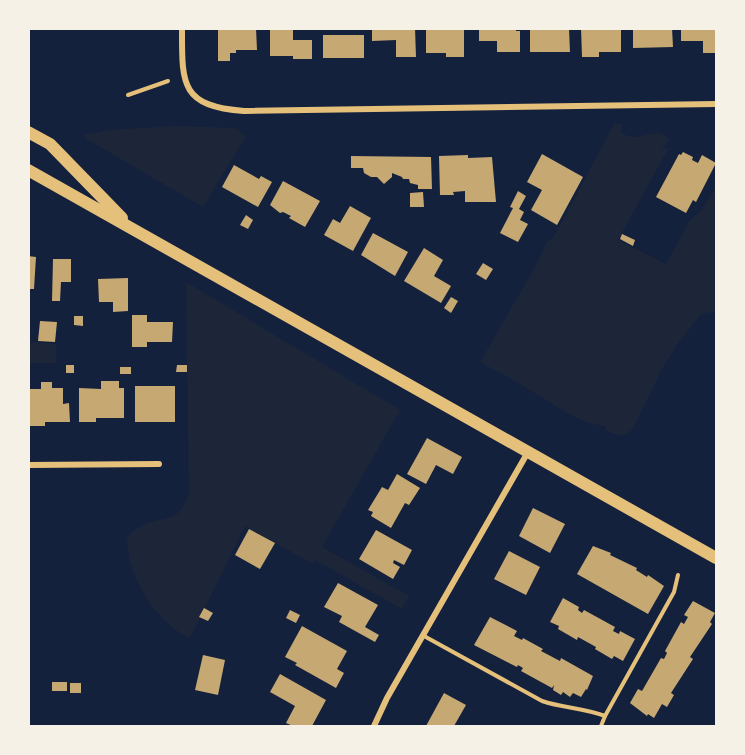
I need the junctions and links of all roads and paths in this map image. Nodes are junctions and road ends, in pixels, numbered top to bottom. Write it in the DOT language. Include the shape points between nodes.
graph roads {
  1 [pos="182,28"];
  2 [pos="168,81"];
  3 [pos="128,95"];
  4 [pos="717,104"];
  5 [pos="28,132"];
  6 [pos="28,170"];
  7 [pos="133,230"];
  8 [pos="528,452"];
  9 [pos="159,464"];
  10 [pos="28,465"];
  11 [pos="717,558"];
  12 [pos="678,575"];
  13 [pos="424,636"];
  14 [pos="604,716"];
  15 [pos="374,726"];
  16 [pos="601,726"];
  1 -- 4 [label="street" via="186,85 198,100 218,109"];
  2 -- 3 [label="path"];
  5 -- 7 [label="main road" via="50,144"];
  6 -- 7 [label="main road"];
  7 -- 8 [label="main road"];
  8 -- 11 [label="main road"];
  8 -- 13 [label="street"];
  9 -- 10 [label="street"];
  12 -- 14 [label="lane" via="674,592"];
  13 -- 14 [label="lane" via="542,700"];
  13 -- 15 [label="street"];
  14 -- 16 [label="lane"];
}
